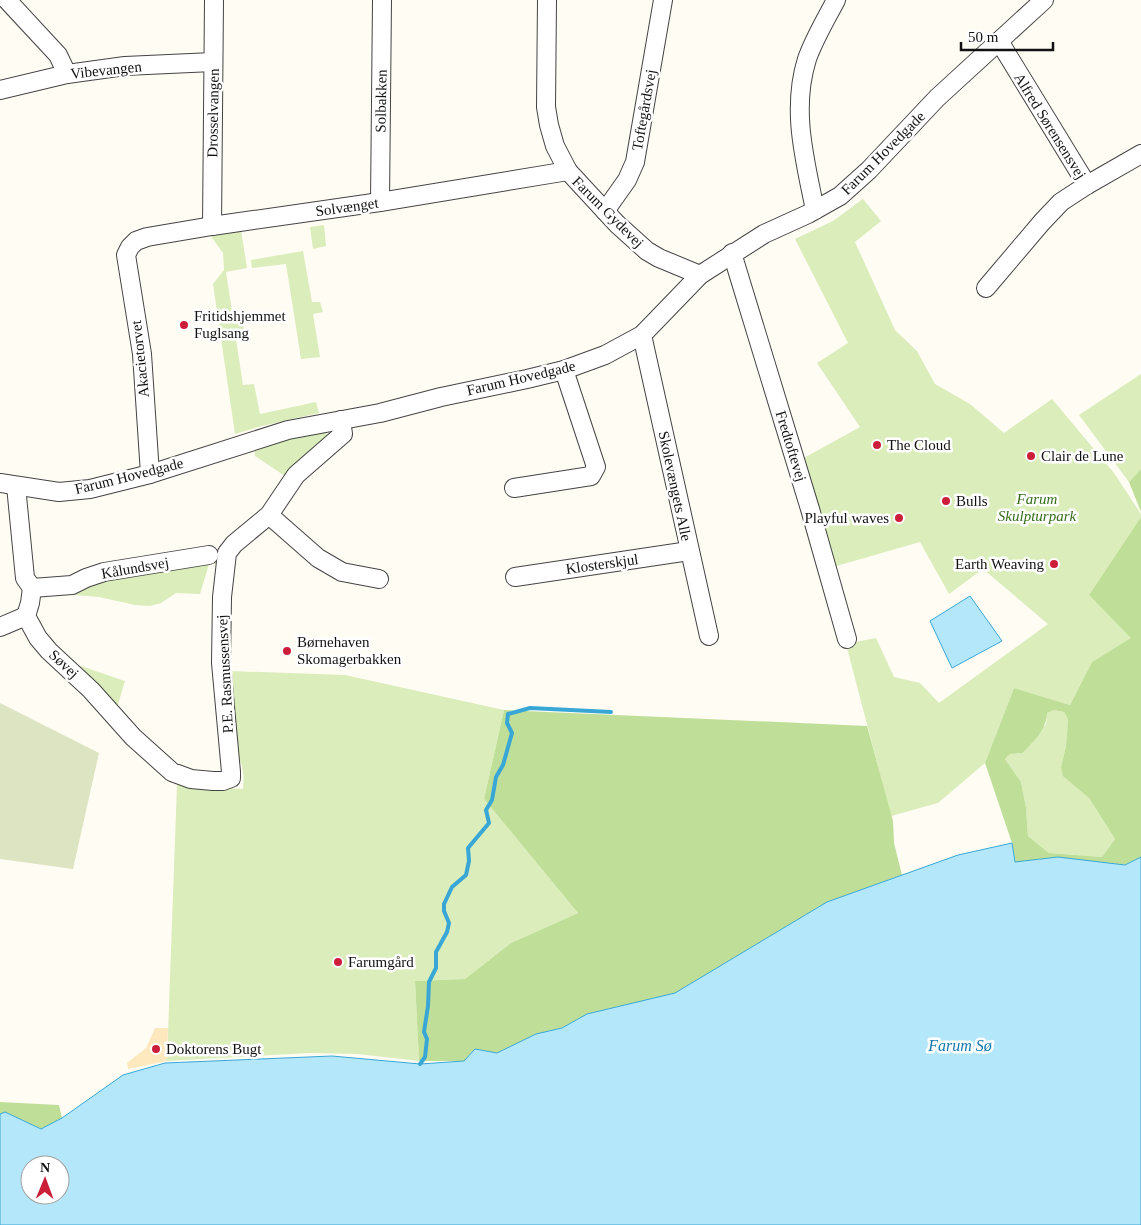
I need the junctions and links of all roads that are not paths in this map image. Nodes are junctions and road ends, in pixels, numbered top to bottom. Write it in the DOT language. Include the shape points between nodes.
graph roads {
  1 [pos="7,0"];
  2 [pos="214,0"];
  3 [pos="382,0"];
  4 [pos="547,0"];
  5 [pos="663,0"];
  6 [pos="836,0"];
  7 [pos="1044,0"];
  8 [pos="999,41"];
  9 [pos="213,62"];
  10 [pos="67,74"];
  11 [pos="0,90"];
  12 [pos="1141,154"];
  13 [pos="568,170"];
  14 [pos="1087,185"];
  15 [pos="380,202"];
  16 [pos="815,210"];
  17 [pos="611,218"];
  18 [pos="212,226"];
  19 [pos="130,247"];
  20 [pos="732,253"];
  21 [pos="700,274"];
  22 [pos="986,288"];
  23 [pos="642,335"];
  24 [pos="564,370"];
  25 [pos="341,420"];
  26 [pos="150,474"];
  27 [pos="8,484"];
  28 [pos="514,488"];
  29 [pos="269,514"];
  30 [pos="689,552"];
  31 [pos="209,555"];
  32 [pos="515,577"];
  33 [pos="378,579"];
  34 [pos="32,588"];
  35 [pos="26,616"];
  36 [pos="0,627"];
  37 [pos="709,636"];
  38 [pos="847,639"];
  39 [pos="213,781"];
  1 -- 10 [label="street" via="58,55"];
  2 -- 9 [label="street, Drosselvangen"];
  3 -- 15 [label="street, Solbakken"];
  4 -- 13 [label="street, Farum Gydevej" via="546,107 555,146"];
  5 -- 17 [label="street, Toftegårdsvej" via="635,162"];
  6 -- 16 [label="street" via="807,58 800,91 802,144"];
  7 -- 8 [label="street, Farum Hovedgade"];
  8 -- 14 [label="street, Alfred Sørensensvej"];
  8 -- 16 [label="street, Farum Hovedgade" via="937,98 858,181"];
  9 -- 10 [label="street, Vibevangen" via="125,66"];
  9 -- 18 [label="street, Drosselvangen"];
  10 -- 11 [label="street, Vibevangen"];
  12 -- 14 [label="street"];
  13 -- 15 [label="street, Solvænget"];
  13 -- 17 [label="street, Farum Gydevej"];
  14 -- 22 [label="street" via="1062,202 1042,222"];
  15 -- 18 [label="street, Solvænget"];
  16 -- 20 [label="street, Farum Hovedgade"];
  17 -- 21 [label="street, Farum Gydevej" via="647,251"];
  18 -- 19 [label="street, Solvænget" via="147,237"];
  19 -- 26 [label="street, Akacietorvet" via="126,255 142,354"];
  20 -- 21 [label="street, Farum Hovedgade"];
  20 -- 38 [label="street, Fredtoftevej"];
  21 -- 23 [label="street, Farum Hovedgade"];
  23 -- 24 [label="street, Farum Hovedgade" via="605,355"];
  23 -- 30 [label="street, Skolevængets Alle"];
  24 -- 25 [label="street, Farum Hovedgade"];
  24 -- 28 [label="street" via="596,467 591,476"];
  25 -- 26 [label="street, Farum Hovedgade" via="286,431"];
  25 -- 29 [label="street" via="343,434 296,475"];
  26 -- 27 [label="street, Farum Hovedgade" via="78,491 59,492"];
  27 -- 34 [label="street" via="25,578"];
  29 -- 33 [label="street" via="318,558 342,572"];
  29 -- 39 [label="street, P.E. Rasmussensvej" via="227,553 222,597 221,663 231,772 230,778"];
  30 -- 32 [label="street, Klosterskjul"];
  30 -- 37 [label="street, Skolevængets Alle"];
  31 -- 34 [label="street, Kålundsvej" via="104,572 72,585"];
  34 -- 35 [label="street"];
  35 -- 36 [label="street"];
  35 -- 39 [label="street, Søvej" via="49,651 172,772"];
}
